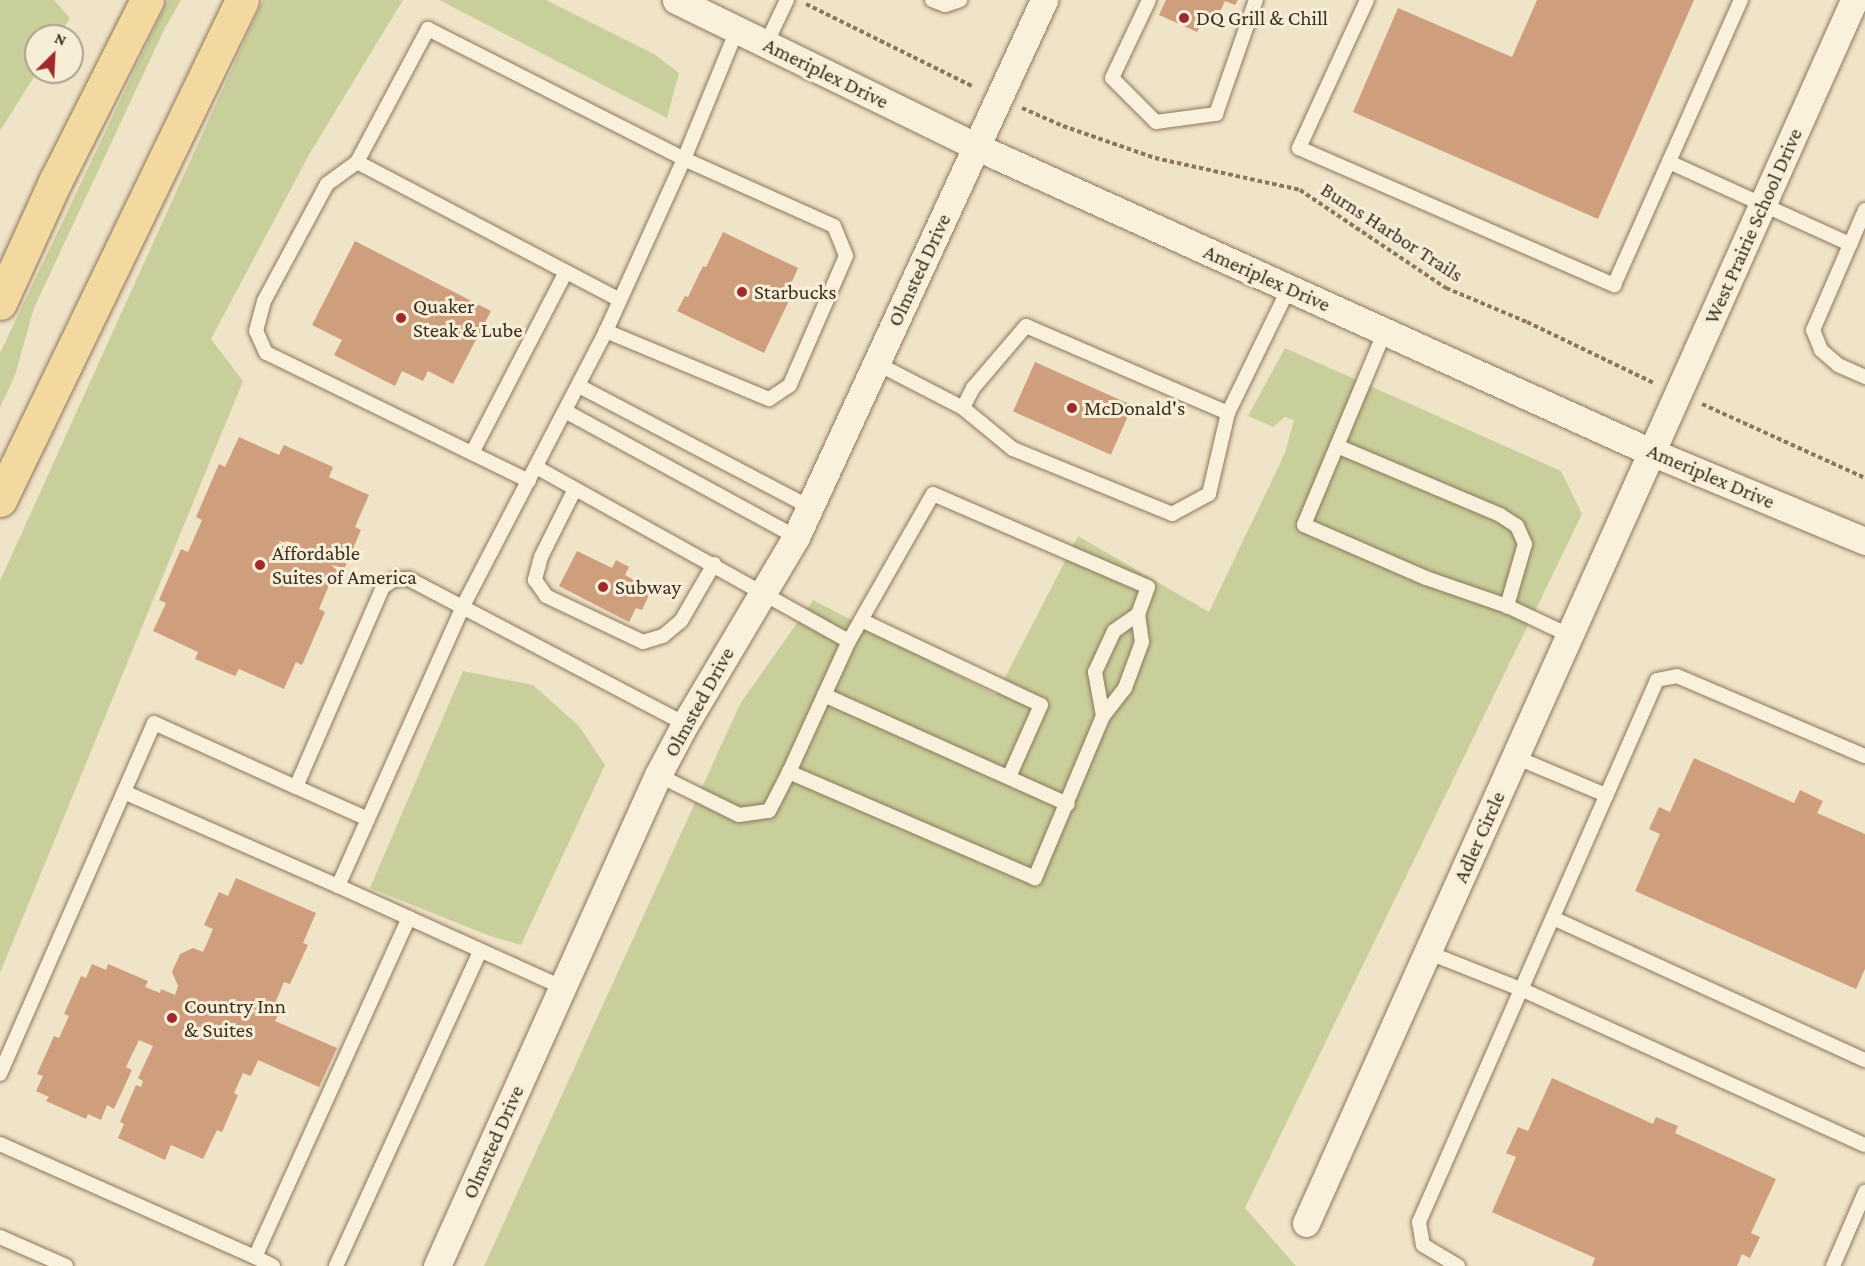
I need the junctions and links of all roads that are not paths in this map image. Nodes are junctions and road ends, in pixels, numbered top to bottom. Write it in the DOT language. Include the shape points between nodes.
graph roads {
  1 [pos="147,0"];
  2 [pos="242,0"];
  3 [pos="676,0"];
  4 [pos="786,0"];
  5 [pos="932,0"];
  6 [pos="960,0"];
  7 [pos="1044,0"];
  8 [pos="1149,0"];
  9 [pos="1256,0"];
  10 [pos="1367,0"];
  11 [pos="1741,0"];
  12 [pos="1854,0"];
  13 [pos="737,30"];
  14 [pos="766,44"];
  15 [pos="977,147"];
  16 [pos="684,159"];
  17 [pos="357,162"];
  18 [pos="1669,162"];
  19 [pos="1763,203"];
  20 [pos="1865,210"];
  21 [pos="1850,244"];
  22 [pos="566,272"];
  23 [pos="1289,288"];
  24 [pos="620,300"];
  25 [pos="0,303"];
  26 [pos="606,331"];
  27 [pos="1385,331"];
  28 [pos="876,363"];
  29 [pos="1865,377"];
  30 [pos="579,386"];
  31 [pos="963,408"];
  32 [pos="565,411"];
  33 [pos="1228,413"];
  34 [pos="1337,446"];
  35 [pos="1651,452"];
  36 [pos="472,453"];
  37 [pos="536,467"];
  38 [pos="529,481"];
  39 [pos="575,489"];
  40 [pos="0,500"];
  41 [pos="809,507"];
  42 [pos="796,537"];
  43 [pos="1865,541"];
  44 [pos="714,564"];
  45 [pos="762,591"];
  46 [pos="463,606"];
  47 [pos="1507,606"];
  48 [pos="1138,614"];
  49 [pos="861,620"];
  50 [pos="1569,636"];
  51 [pos="849,641"];
  52 [pos="824,695"];
  53 [pos="1102,716"];
  54 [pos="685,724"];
  55 [pos="1865,756"];
  56 [pos="1515,757"];
  57 [pos="789,772"];
  58 [pos="658,775"];
  59 [pos="1009,777"];
  60 [pos="296,787"];
  61 [pos="124,792"];
  62 [pos="1606,795"];
  63 [pos="1068,804"];
  64 [pos="368,819"];
  65 [pos="338,886"];
  66 [pos="409,918"];
  67 [pos="1553,918"];
  68 [pos="480,951"];
  69 [pos="1427,952"];
  70 [pos="562,987"];
  71 [pos="1523,990"];
  72 [pos="1865,1060"];
  73 [pos="0,1074"];
  74 [pos="0,1144"];
  75 [pos="1865,1145"];
  76 [pos="1865,1192"];
  77 [pos="1306,1223"];
  78 [pos="0,1237"];
  79 [pos="255,1257"];
  80 [pos="66,1266"];
  81 [pos="273,1266"];
  82 [pos="336,1266"];
  83 [pos="437,1266"];
  84 [pos="1458,1266"];
  85 [pos="1833,1266"];
  1 -- 25 [label="main road" via="55,182"];
  2 -- 40 [label="main road"];
  3 -- 13 [label="street, Ameriplex Drive"];
  4 -- 14 [label="lane"];
  5 -- 6 [label="lane" via="945,5"];
  7 -- 15 [label="street"];
  8 -- 9 [label="lane" via="1112,78 1156,122 1216,114"];
  10 -- 18 [label="lane" via="1299,148 1614,285"];
  11 -- 18 [label="lane"];
  12 -- 19 [label="street, West Prairie School Drive"];
  13 -- 14 [label="street, Ameriplex Drive"];
  13 -- 16 [label="lane"];
  14 -- 15 [label="street, Ameriplex Drive"];
  15 -- 23 [label="street, Ameriplex Drive"];
  15 -- 28 [label="street, Olmsted Drive"];
  16 -- 17 [label="lane" via="428,29"];
  16 -- 24 [label="lane"];
  16 -- 26 [label="lane" via="834,226 846,256 790,385 769,399"];
  17 -- 22 [label="lane"];
  17 -- 36 [label="lane" via="327,184 264,301 256,331 266,353"];
  18 -- 19 [label="lane"];
  19 -- 21 [label="lane"];
  19 -- 35 [label="street, West Prairie School Drive"];
  20 -- 21 [label="lane"];
  21 -- 29 [label="lane" via="1813,330 1821,350 1838,365"];
  22 -- 24 [label="lane"];
  22 -- 36 [label="lane"];
  23 -- 27 [label="street, Ameriplex Drive"];
  23 -- 33 [label="lane"];
  24 -- 26 [label="lane"];
  26 -- 30 [label="lane"];
  27 -- 34 [label="lane"];
  27 -- 35 [label="street, Ameriplex Drive"];
  28 -- 31 [label="lane"];
  28 -- 41 [label="street, Olmsted Drive"];
  30 -- 32 [label="lane"];
  30 -- 41 [label="lane"];
  31 -- 33 [label="lane" via="973,388 1026,326"];
  31 -- 33 [label="lane" via="1012,449 1172,514 1209,494"];
  32 -- 37 [label="lane"];
  32 -- 42 [label="lane"];
  34 -- 47 [label="lane" via="1500,514 1517,526 1525,544"];
  34 -- 47 [label="lane" via="1304,525 1426,578"];
  35 -- 43 [label="street, Ameriplex Drive"];
  35 -- 50 [label="street, Adler Circle"];
  36 -- 38 [label="lane"];
  37 -- 38 [label="lane"];
  37 -- 39 [label="lane"];
  38 -- 46 [label="lane"];
  39 -- 44 [label="lane"];
  39 -- 44 [label="lane" via="541,557 535,580 546,596 643,642 663,636 681,621"];
  41 -- 42 [label="street, Olmsted Drive"];
  42 -- 45 [label="street, Olmsted Drive"];
  44 -- 45 [label="lane"];
  45 -- 51 [label="lane"];
  45 -- 54 [label="street, Olmsted Drive"];
  46 -- 54 [label="lane"];
  46 -- 60 [label="lane" via="409,579 395,579 383,587"];
  46 -- 64 [label="lane"];
  47 -- 50 [label="lane"];
  48 -- 49 [label="lane" via="1148,587 933,494"];
  48 -- 53 [label="lane" via="1143,642 1125,688"];
  48 -- 53 [label="lane" via="1114,631 1095,672"];
  49 -- 51 [label="lane"];
  49 -- 59 [label="lane" via="1041,705"];
  50 -- 56 [label="street, Adler Circle"];
  51 -- 52 [label="lane"];
  52 -- 57 [label="lane"];
  52 -- 59 [label="lane"];
  53 -- 63 [label="lane"];
  54 -- 58 [label="street, Olmsted Drive"];
  55 -- 62 [label="lane" via="1677,676 1658,680"];
  56 -- 62 [label="lane"];
  56 -- 69 [label="street, Adler Circle"];
  57 -- 58 [label="lane" via="770,811 739,815"];
  57 -- 63 [label="lane" via="1035,878"];
  58 -- 70 [label="street, Olmsted Drive"];
  59 -- 63 [label="lane"];
  60 -- 61 [label="lane" via="154,723"];
  60 -- 64 [label="lane"];
  61 -- 65 [label="lane"];
  61 -- 73 [label="lane"];
  62 -- 67 [label="lane"];
  64 -- 65 [label="lane"];
  65 -- 66 [label="lane"];
  66 -- 68 [label="lane"];
  66 -- 79 [label="lane"];
  67 -- 71 [label="lane"];
  67 -- 72 [label="lane"];
  68 -- 70 [label="lane"];
  68 -- 82 [label="lane"];
  69 -- 71 [label="lane"];
  69 -- 77 [label="street, Adler Circle"];
  70 -- 83 [label="street, Olmsted Drive"];
  71 -- 75 [label="lane"];
  71 -- 84 [label="lane" via="1419,1222 1423,1245"];
  74 -- 79 [label="lane"];
  76 -- 85 [label="lane"];
  78 -- 80 [label="lane"];
  79 -- 81 [label="lane"];
}
